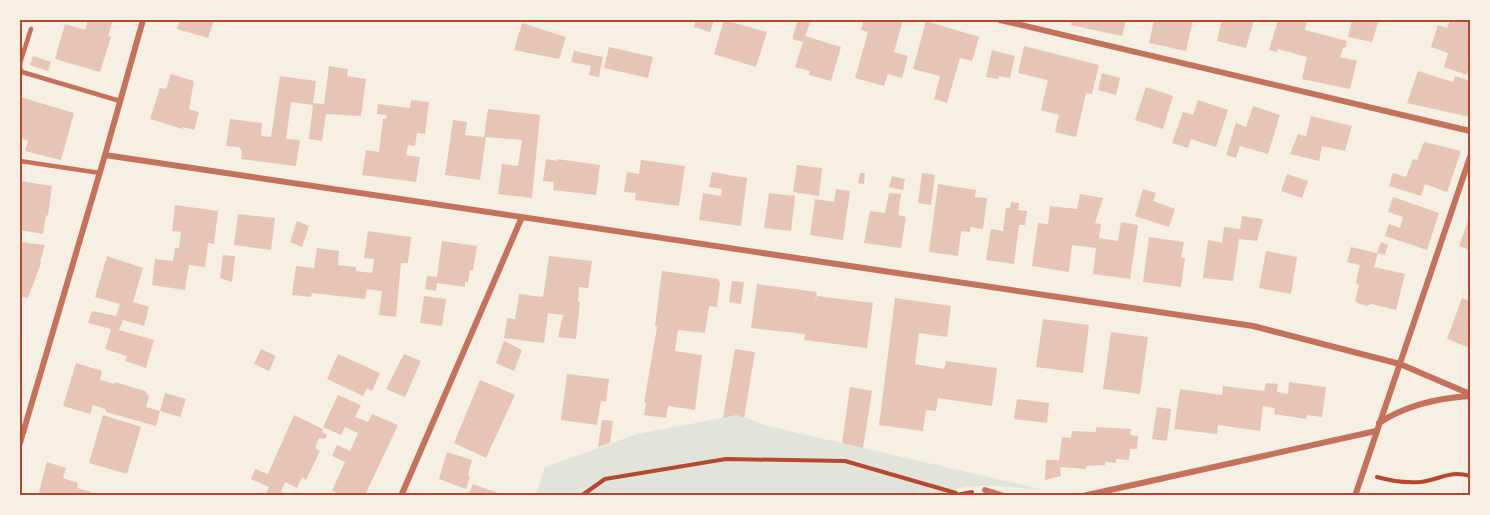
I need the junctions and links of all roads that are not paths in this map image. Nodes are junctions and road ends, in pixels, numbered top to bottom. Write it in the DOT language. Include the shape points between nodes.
graph roads {
  1 [pos="143,20"];
  2 [pos="1000,20"];
  3 [pos="31,29"];
  4 [pos="120,101"];
  5 [pos="1470,131"];
  6 [pos="105,155"];
  7 [pos="1470,157"];
  8 [pos="20,161"];
  9 [pos="100,173"];
  10 [pos="522,217"];
  11 [pos="1400,364"];
  12 [pos="1470,395"];
  13 [pos="1378,424"];
  14 [pos="1376,431"];
  15 [pos="20,443"];
  16 [pos="985,490"];
  17 [pos="401,495"];
  18 [pos="1004,495"];
  19 [pos="1083,495"];
  20 [pos="1355,495"];
  1 -- 4 [label="street"];
  2 -- 5 [label="street"];
  3 -- 4 [label="lane" via="20,63 22,72"];
  4 -- 6 [label="street"];
  6 -- 9 [label="street"];
  6 -- 10 [label="street"];
  7 -- 11 [label="street"];
  8 -- 9 [label="lane"];
  9 -- 15 [label="street"];
  10 -- 11 [label="street" via="1253,326"];
  10 -- 17 [label="street"];
  11 -- 12 [label="street"];
  11 -- 13 [label="street"];
  12 -- 13 [label="street" via="1411,407"];
  13 -- 14 [label="street"];
  14 -- 19 [label="street"];
  14 -- 20 [label="street"];
  16 -- 18 [label="street"];
}
